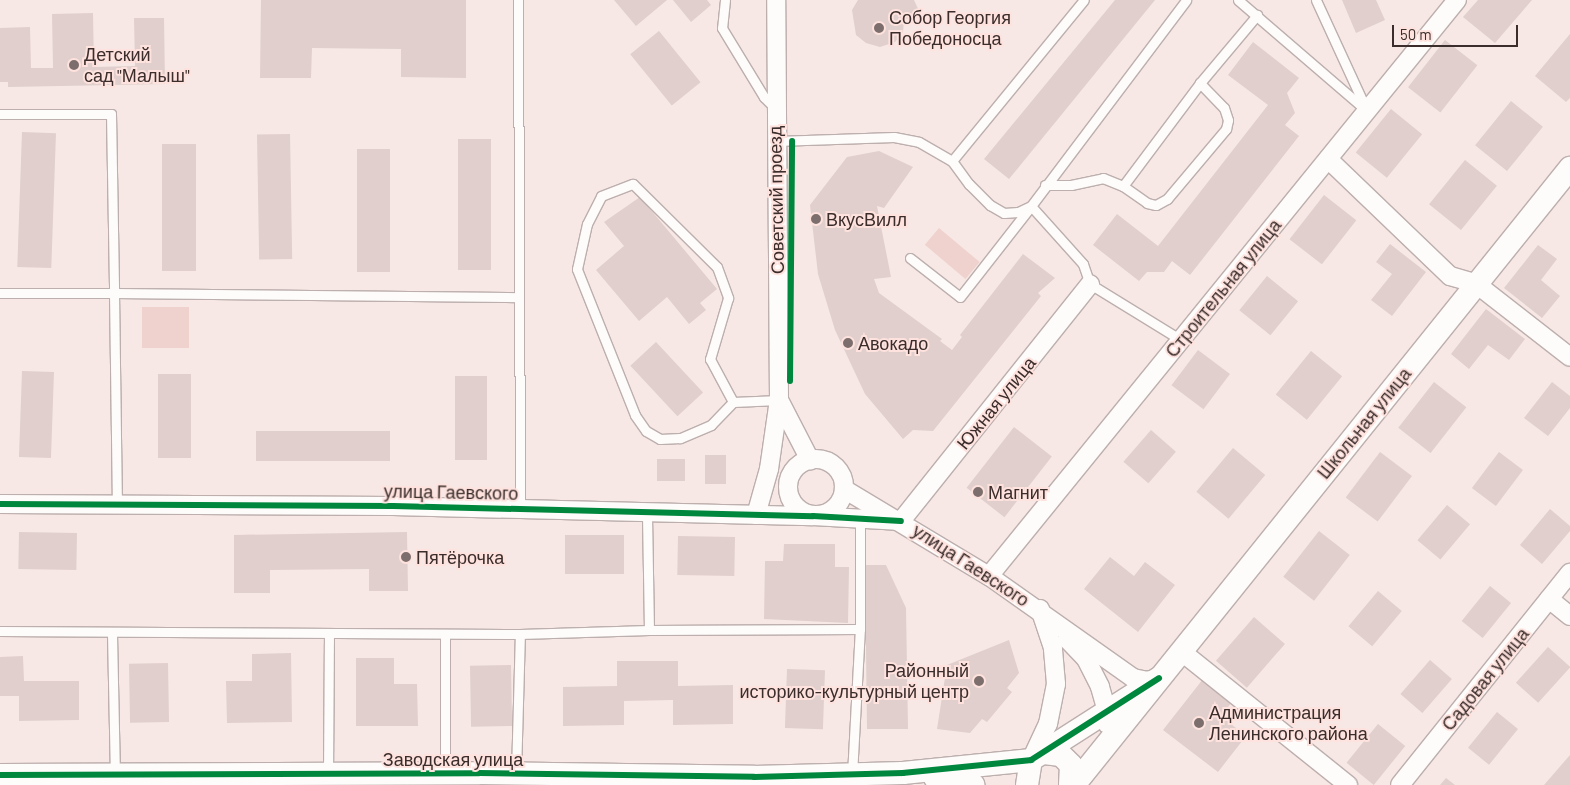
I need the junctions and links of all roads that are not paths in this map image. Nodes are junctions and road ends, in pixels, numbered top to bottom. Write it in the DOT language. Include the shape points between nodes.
graph roads {
  1 [pos="518,0"];
  2 [pos="725,0"];
  3 [pos="776,0"];
  4 [pos="1084,0"];
  5 [pos="1186,0"];
  6 [pos="1238,0"];
  7 [pos="1316,0"];
  8 [pos="1457,0"];
  9 [pos="1257,15"];
  10 [pos="1200,83"];
  11 [pos="775,108"];
  12 [pos="1367,111"];
  13 [pos="0,114"];
  14 [pos="775,141"];
  15 [pos="1328,158"];
  16 [pos="952,161"];
  17 [pos="1570,168"];
  18 [pos="1045,185"];
  19 [pos="1123,186"];
  20 [pos="1031,206"];
  21 [pos="910,258"];
  22 [pos="1476,283"];
  23 [pos="1090,284"];
  24 [pos="0,293"];
  25 [pos="114,293"];
  26 [pos="519,297"];
  27 [pos="1181,340"];
  28 [pos="1570,357"];
  29 [pos="779,400"];
  30 [pos="733,402"];
  31 [pos="810,460"];
  32 [pos="769,469"];
  33 [pos="844,489"];
  34 [pos="788,494"];
  35 [pos="0,504"];
  36 [pos="117,505"];
  37 [pos="520,509"];
  38 [pos="646,512"];
  39 [pos="756,515"];
  40 [pos="813,516"];
  41 [pos="860,518"];
  42 [pos="901,521"];
  43 [pos="1570,573"];
  44 [pos="989,576"];
  45 [pos="1549,599"];
  46 [pos="1040,610"];
  47 [pos="1570,616"];
  48 [pos="860,629"];
  49 [pos="649,630"];
  50 [pos="0,631"];
  51 [pos="112,634"];
  52 [pos="329,634"];
  53 [pos="445,634"];
  54 [pos="520,634"];
  55 [pos="1182,652"];
  56 [pos="1159,678"];
  57 [pos="1107,711"];
  58 [pos="1106,746"];
  59 [pos="1038,756"];
  60 [pos="907,773"];
  61 [pos="328,774"];
  62 [pos="445,774"];
  63 [pos="0,775"];
  64 [pos="115,775"];
  65 [pos="516,779"];
  66 [pos="852,779"];
  67 [pos="381,780"];
  68 [pos="753,781"];
  69 [pos="970,785"];
  70 [pos="1027,785"];
  71 [pos="1072,785"];
  72 [pos="1348,785"];
  73 [pos="1400,785"];
  1 -- 26 [label="lane"];
  2 -- 11 [label="lane" via="722,28 764,97"];
  3 -- 11 [label="street, Советский проезд"];
  4 -- 16 [label="lane"];
  5 -- 18 [label="lane"];
  6 -- 9 [label="lane"];
  7 -- 12 [label="lane"];
  8 -- 12 [label="street, Строительная улица"];
  9 -- 10 [label="lane"];
  9 -- 12 [label="lane"];
  10 -- 19 [label="lane"];
  10 -- 19 [label="lane" via="1224,108 1228,120 1226,129 1167,199 1156,205 1146,203"];
  11 -- 14 [label="street, Советский проезд"];
  12 -- 15 [label="street, Строительная улица"];
  13 -- 25 [label="lane" via="111,114"];
  14 -- 16 [label="lane" via="894,137 919,142"];
  14 -- 29 [label="street, Советский проезд"];
  15 -- 22 [label="street" via="1450,276"];
  15 -- 27 [label="street, Строительная улица"];
  16 -- 20 [label="lane" via="990,205 1004,213 1018,212"];
  17 -- 22 [label="street, Школьная улица"];
  18 -- 19 [label="lane" via="1071,185 1103,178"];
  18 -- 20 [label="lane"];
  20 -- 21 [label="lane" via="960,297"];
  20 -- 23 [label="lane" via="1083,264"];
  22 -- 28 [label="street"];
  22 -- 55 [label="street, Школьная улица"];
  23 -- 27 [label="lane"];
  23 -- 42 [label="street, Южная улица"];
  24 -- 25 [label="lane"];
  25 -- 26 [label="lane"];
  25 -- 36 [label="lane"];
  26 -- 37 [label="lane"];
  27 -- 44 [label="street, Строительная улица"];
  29 -- 30 [label="lane"];
  29 -- 31 [label="street, Советский проезд"];
  29 -- 32 [label="street, Советский проезд"];
  30 -- 30 [label="lane" via="710,359 728,298 718,267 633,184 601,196 587,224 577,269 635,416 646,431 660,439 680,438 711,425"];
  31 -- 33 [label="street" via="832,465 840,473"];
  31 -- 34 [label="street" via="790,475"];
  32 -- 34 [label="street"];
  32 -- 39 [label="street, Советский проезд"];
  33 -- 40 [label="street" via="840,503 824,515"];
  33 -- 42 [label="street, улица Гаевского"];
  34 -- 39 [label="street"];
  34 -- 40 [label="street" via="801,512"];
  35 -- 36 [label="street, улица Гаевского"];
  36 -- 37 [label="street, улица Гаевского"];
  37 -- 38 [label="street, улица Гаевского"];
  38 -- 39 [label="street, улица Гаевского"];
  38 -- 49 [label="lane"];
  39 -- 40 [label="street, улица Гаевского"];
  40 -- 41 [label="street, улица Гаевского"];
  41 -- 42 [label="street, улица Гаевского"];
  41 -- 48 [label="lane"];
  42 -- 44 [label="street, улица Гаевского"];
  43 -- 45 [label="street, Садовая улица"];
  44 -- 46 [label="street, улица Гаевского"];
  45 -- 47 [label="street"];
  45 -- 73 [label="street, Садовая улица"];
  46 -- 56 [label="street" via="1133,678 1147,681"];
  46 -- 57 [label="street" via="1086,659"];
  46 -- 59 [label="street" via="1053,648 1056,684"];
  48 -- 49 [label="lane"];
  48 -- 66 [label="lane"];
  49 -- 54 [label="lane"];
  50 -- 51 [label="lane"];
  51 -- 52 [label="lane"];
  51 -- 64 [label="lane"];
  52 -- 53 [label="lane"];
  52 -- 61 [label="lane"];
  53 -- 54 [label="lane"];
  53 -- 62 [label="lane"];
  54 -- 65 [label="lane"];
  55 -- 56 [label="street, Школьная улица"];
  55 -- 72 [label="street" via="1270,715"];
  56 -- 57 [label="street"];
  56 -- 58 [label="street"];
  57 -- 58 [label="street"];
  57 -- 59 [label="street"];
  58 -- 71 [label="street"];
  59 -- 60 [label="street"];
  59 -- 70 [label="street"];
  59 -- 71 [label="street" via="1061,755 1071,764"];
  60 -- 66 [label="street, Заводская улица"];
  60 -- 69 [label="street"];
  61 -- 64 [label="street, Заводская улица"];
  61 -- 67 [label="street, Заводская улица"];
  62 -- 65 [label="street, Заводская улица"];
  62 -- 67 [label="street, Заводская улица"];
  63 -- 64 [label="street, Заводская улица"];
  65 -- 68 [label="street, Заводская улица"];
  66 -- 68 [label="street, Заводская улица"];
}
